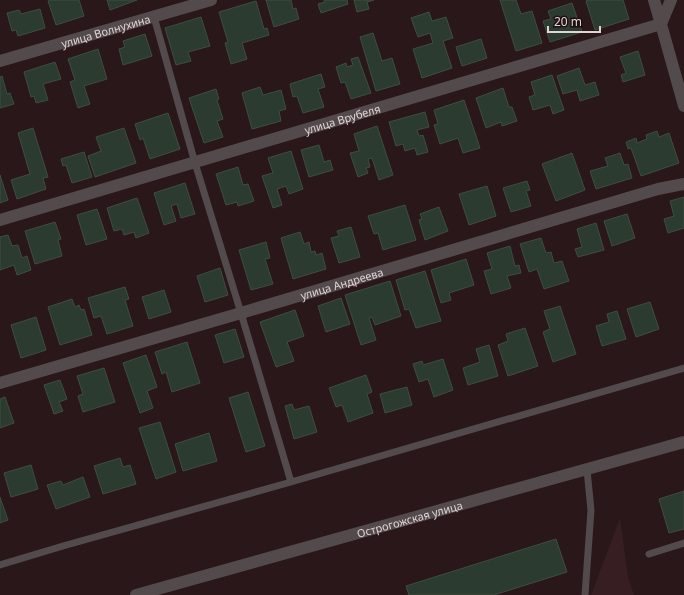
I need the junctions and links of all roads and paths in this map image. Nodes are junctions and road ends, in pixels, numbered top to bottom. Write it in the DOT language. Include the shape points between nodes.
graph roads {
  1 [pos="211,0"];
  2 [pos="654,0"];
  3 [pos="671,0"];
  4 [pos="154,17"];
  5 [pos="661,24"];
  6 [pos="0,61"];
  7 [pos="684,106"];
  8 [pos="195,163"];
  9 [pos="684,184"];
  10 [pos="0,220"];
  11 [pos="241,313"];
  12 [pos="684,368"];
  13 [pos="0,383"];
  14 [pos="684,442"];
  15 [pos="587,470"];
  16 [pos="291,482"];
  17 [pos="684,543"];
  18 [pos="649,554"];
  19 [pos="0,565"];
  20 [pos="136,595"];
  21 [pos="585,595"];
  1 -- 4 [label="street, улица Волнухина"];
  2 -- 5 [label="street"];
  3 -- 5 [label="street"];
  4 -- 6 [label="street, улица Волнухина"];
  4 -- 8 [label="lane"];
  5 -- 7 [label="street"];
  5 -- 8 [label="street, улица Врубеля"];
  8 -- 10 [label="street, улица Врубеля"];
  8 -- 11 [label="lane"];
  9 -- 11 [label="street, улица Андреева" via="658,189"];
  11 -- 13 [label="street, улица Андреева"];
  11 -- 16 [label="lane"];
  12 -- 16 [label="lane"];
  14 -- 15 [label="street, Острогожская улица"];
  15 -- 20 [label="street, Острогожская улица"];
  15 -- 21 [label="lane" via="591,510"];
  16 -- 19 [label="lane"];
  17 -- 18 [label="lane"];
}
